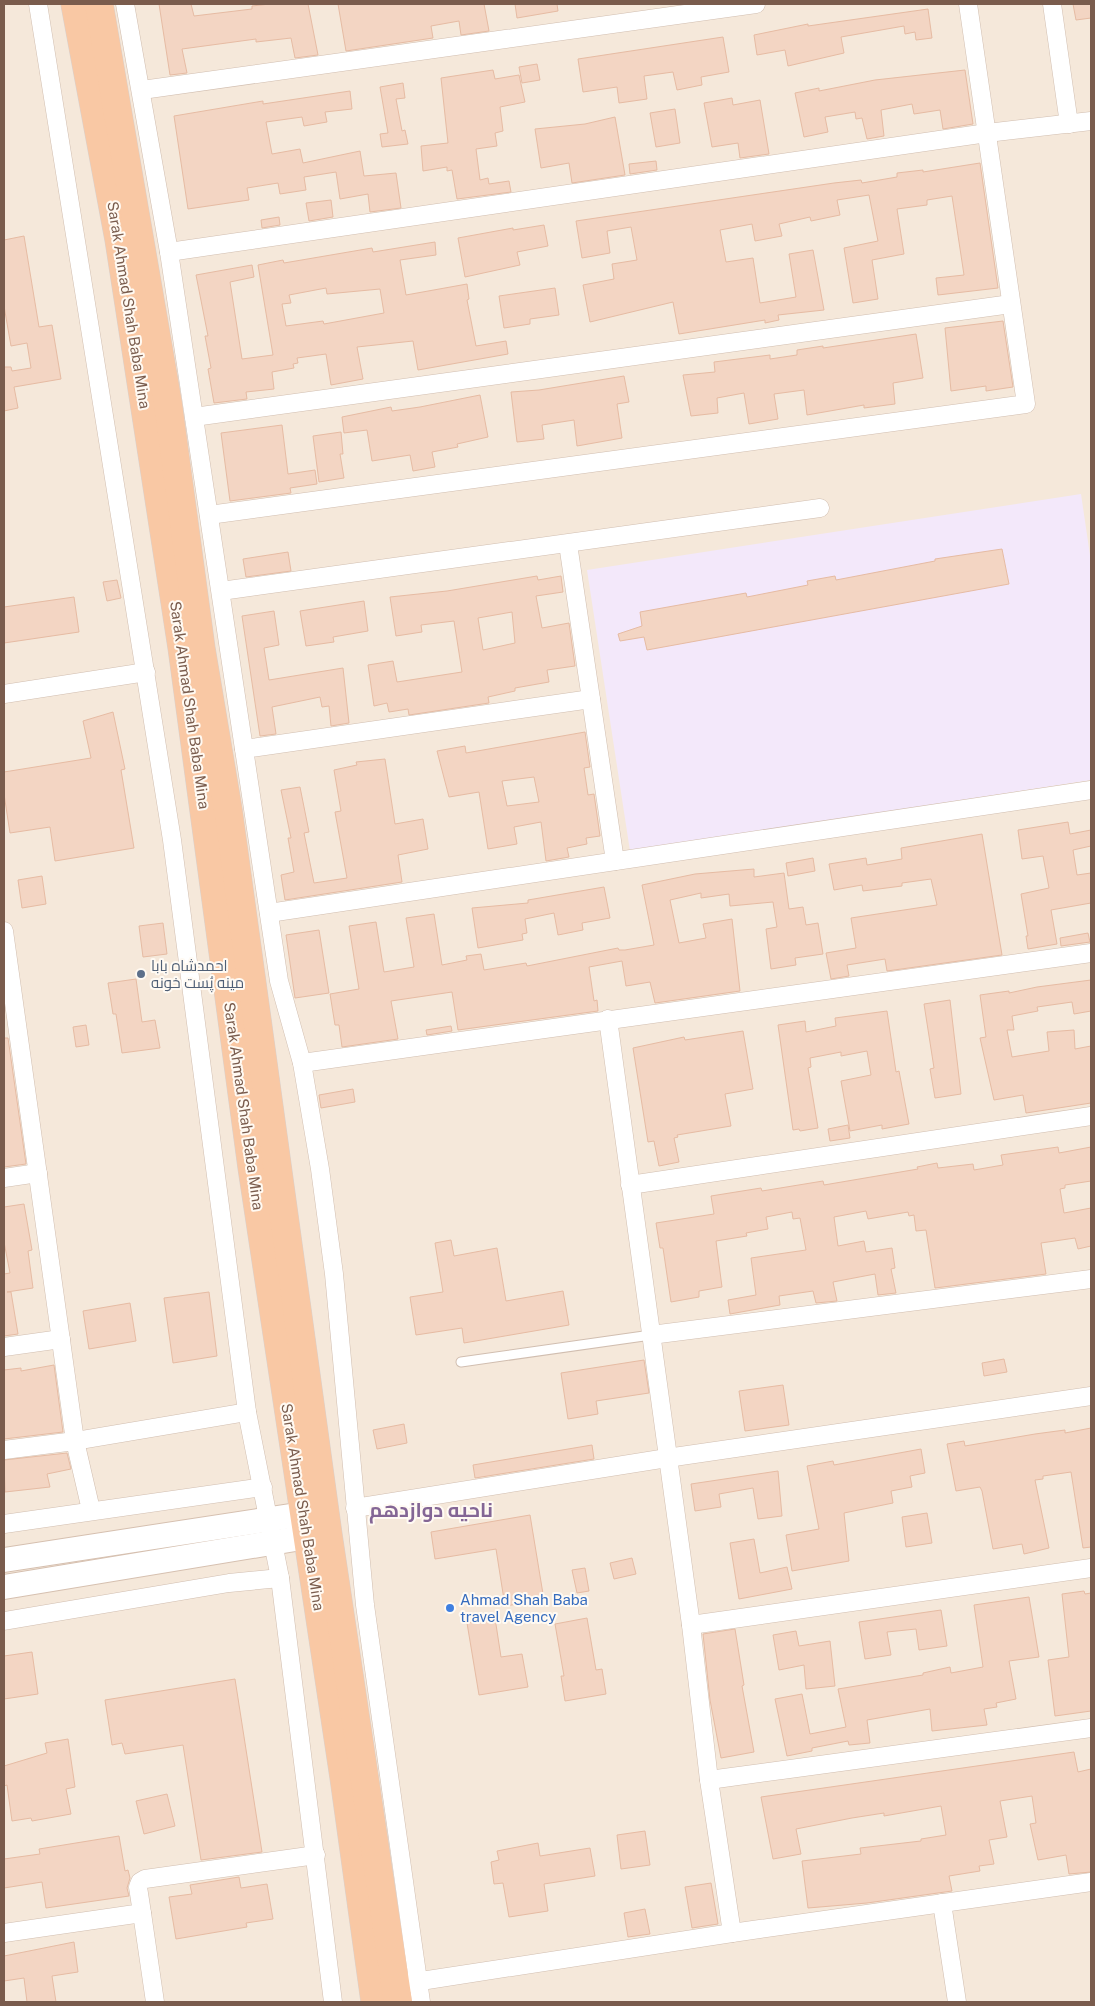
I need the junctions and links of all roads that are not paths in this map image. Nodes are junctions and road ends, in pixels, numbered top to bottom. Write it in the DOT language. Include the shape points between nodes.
graph roads {
  1 [pos="38,4"];
  2 [pos="75,4"];
  3 [pos="99,4"];
  4 [pos="125,4"];
  5 [pos="756,4"];
  6 [pos="968,4"];
  7 [pos="1052,4"];
  8 [pos="142,90"];
  9 [pos="1091,121"];
  10 [pos="1069,124"];
  11 [pos="987,133"];
  12 [pos="169,252"];
  13 [pos="1011,304"];
  14 [pos="194,417"];
  15 [pos="820,508"];
  16 [pos="209,515"];
  17 [pos="568,544"];
  18 [pos="221,591"];
  19 [pos="146,672"];
  20 [pos="4,694"];
  21 [pos="591,700"];
  22 [pos="244,749"];
  23 [pos="1091,790"];
  24 [pos="615,861"];
  25 [pos="270,913"];
  26 [pos="4,930"];
  27 [pos="1091,953"];
  28 [pos="10,1016"];
  29 [pos="608,1019"];
  30 [pos="302,1063"];
  31 [pos="1091,1116"];
  32 [pos="38,1173"];
  33 [pos="4,1178"];
  34 [pos="630,1185"];
  35 [pos="1091,1279"];
  36 [pos="651,1335"];
  37 [pos="61,1339"];
  38 [pos="4,1347"];
  39 [pos="461,1362"];
  40 [pos="1091,1396"];
  41 [pos="247,1412"];
  42 [pos="76,1441"];
  43 [pos="4,1450"];
  44 [pos="667,1458"];
  45 [pos="263,1487"];
  46 [pos="355,1508"];
  47 [pos="91,1510"];
  48 [pos="269,1520"];
  49 [pos="4,1524"];
  50 [pos="316,1524"];
  51 [pos="274,1544"];
  52 [pos="4,1560"];
  53 [pos="1091,1568"];
  54 [pos="280,1578"];
  55 [pos="4,1587"];
  56 [pos="4,1621"];
  57 [pos="691,1625"];
  58 [pos="1091,1728"];
  59 [pos="709,1780"];
  60 [pos="316,1855"];
  61 [pos="1091,1882"];
  62 [pos="942,1903"];
  63 [pos="142,1913"];
  64 [pos="4,1933"];
  65 [pos="732,1933"];
  66 [pos="404,1989"];
  67 [pos="155,2002"];
  68 [pos="333,2002"];
  69 [pos="375,2002"];
  70 [pos="421,2002"];
  71 [pos="957,2002"];
  1 -- 19 [label="street"];
  2 -- 50 [label="highway, Sarak Ahmad Shah Baba Mina" via="119,240 147,418 189,697 253,1178"];
  3 -- 50 [label="highway" via="168,404 201,648 228,809"];
  4 -- 8 [label="street"];
  5 -- 8 [label="street"];
  6 -- 11 [label="street"];
  7 -- 10 [label="street"];
  8 -- 12 [label="street"];
  9 -- 10 [label="street"];
  10 -- 11 [label="street"];
  11 -- 12 [label="street"];
  11 -- 13 [label="street"];
  12 -- 14 [label="street"];
  13 -- 14 [label="street"];
  13 -- 16 [label="street" via="1026,404"];
  14 -- 16 [label="street"];
  15 -- 17 [label="street"];
  16 -- 18 [label="street"];
  17 -- 18 [label="street"];
  17 -- 21 [label="street"];
  18 -- 22 [label="street"];
  19 -- 20 [label="street"];
  19 -- 41 [label="street" via="172,840"];
  21 -- 22 [label="street"];
  21 -- 24 [label="street"];
  22 -- 25 [label="street"];
  23 -- 24 [label="street"];
  24 -- 25 [label="street"];
  25 -- 30 [label="street" via="279,981"];
  26 -- 28 [label="street"];
  27 -- 29 [label="street"];
  28 -- 32 [label="street"];
  29 -- 30 [label="street"];
  29 -- 34 [label="street"];
  30 -- 46 [label="street" via="334,1274"];
  31 -- 34 [label="street"];
  32 -- 33 [label="street"];
  32 -- 37 [label="street"];
  34 -- 36 [label="street"];
  35 -- 36 [label="street"];
  36 -- 39 [label="lane"];
  36 -- 44 [label="street"];
  37 -- 38 [label="street"];
  37 -- 42 [label="street"];
  40 -- 44 [label="street"];
  41 -- 42 [label="street"];
  41 -- 45 [label="street"];
  42 -- 43 [label="street"];
  42 -- 47 [label="street"];
  44 -- 46 [label="street"];
  44 -- 57 [label="street"];
  45 -- 47 [label="street"];
  45 -- 48 [label="street"];
  46 -- 66 [label="street"];
  47 -- 49 [label="street"];
  48 -- 50 [label="main road"];
  48 -- 51 [label="street"];
  48 -- 52 [label="main road"];
  50 -- 51 [label="main road"];
  50 -- 66 [label="highway"];
  50 -- 69 [label="highway, Sarak Ahmad Shah Baba Mina"];
  51 -- 54 [label="street"];
  51 -- 55 [label="main road"];
  53 -- 57 [label="street"];
  54 -- 56 [label="street" via="229,1583"];
  54 -- 60 [label="street"];
  57 -- 59 [label="street"];
  58 -- 59 [label="street"];
  59 -- 65 [label="street"];
  60 -- 63 [label="street" via="145,1879 138,1888"];
  60 -- 68 [label="street"];
  61 -- 62 [label="street"];
  62 -- 65 [label="street"];
  62 -- 71 [label="street"];
  63 -- 64 [label="street"];
  63 -- 67 [label="street"];
  65 -- 66 [label="street"];
  66 -- 70 [label="street"];
}
